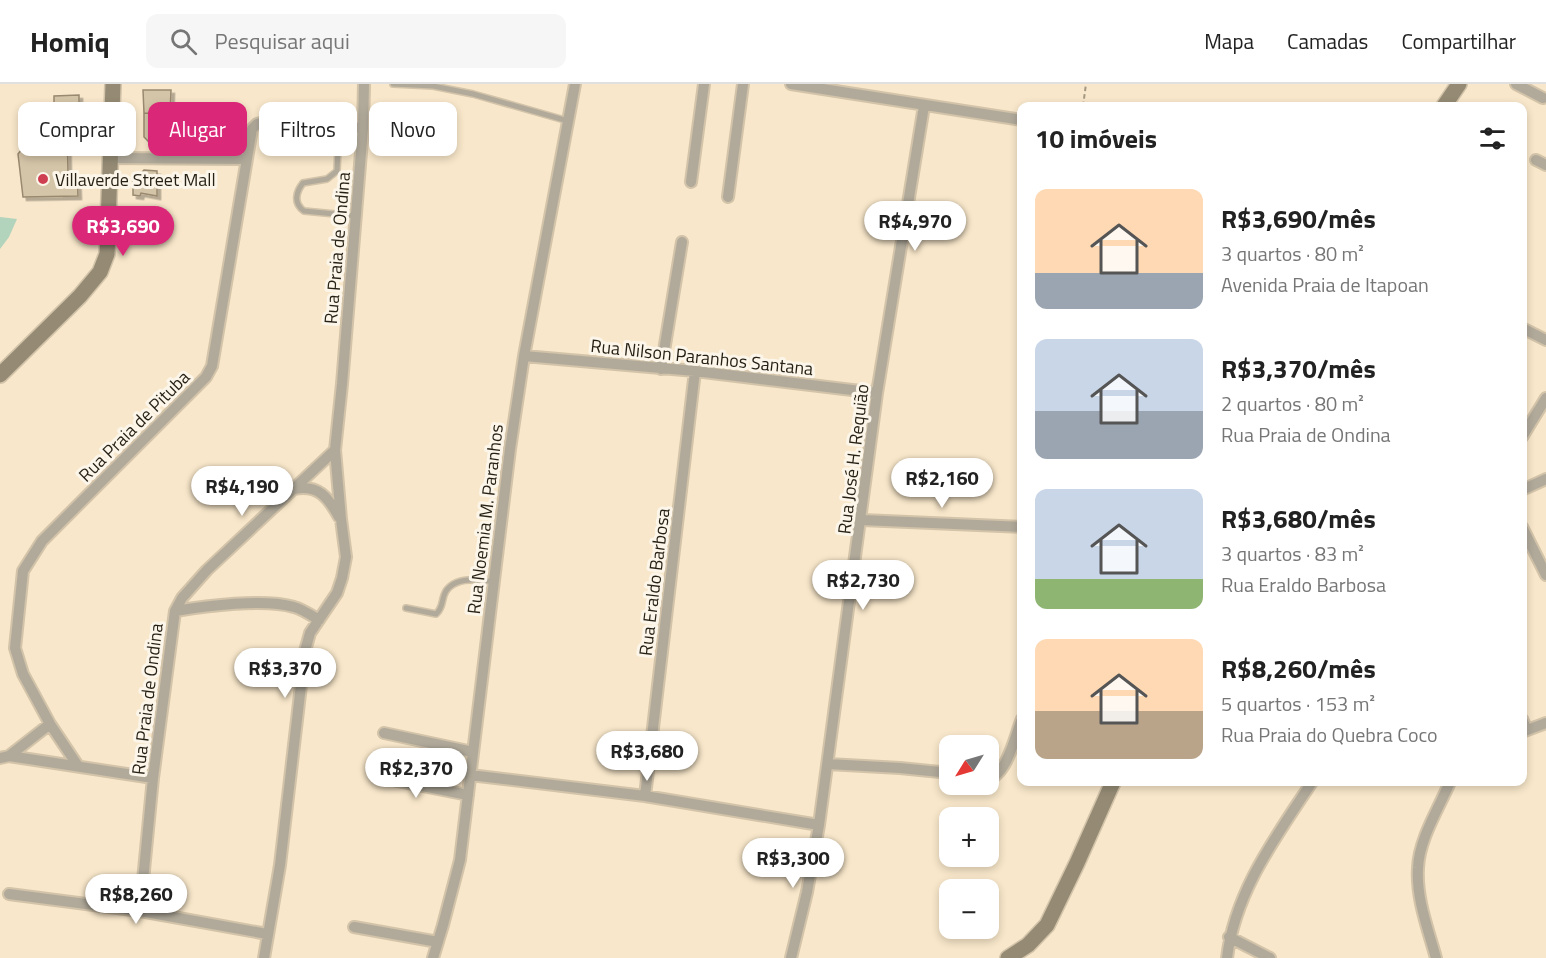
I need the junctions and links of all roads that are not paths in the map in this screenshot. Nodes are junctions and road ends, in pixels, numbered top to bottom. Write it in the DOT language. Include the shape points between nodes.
graph roads {
  1 [pos="113,84"];
  2 [pos="364,84"];
  3 [pos="369,84"];
  4 [pos="393,84"];
  5 [pos="575,84"];
  6 [pos="704,84"];
  7 [pos="743,84"];
  8 [pos="791,84"];
  9 [pos="1459,84"];
  10 [pos="1516,84"];
  11 [pos="825,86"];
  12 [pos="1543,98"];
  13 [pos="1450,102"];
  14 [pos="924,106"];
  15 [pos="1017,119"];
  16 [pos="568,121"];
  17 [pos="259,123"];
  18 [pos="357,128"];
  19 [pos="363,128"];
  20 [pos="338,156"];
  21 [pos="111,158"];
  22 [pos="246,159"];
  23 [pos="691,182"];
  24 [pos="728,197"];
  25 [pos="356,216"];
  26 [pos="682,242"];
  27 [pos="1527,330"];
  28 [pos="1546,340"];
  29 [pos="524,356"];
  30 [pos="661,369"];
  31 [pos="695,371"];
  32 [pos="0,375"];
  33 [pos="877,393"];
  34 [pos="1546,398"];
  35 [pos="1527,429"];
  36 [pos="335,450"];
  37 [pos="1543,481"];
  38 [pos="1527,488"];
  39 [pos="294,489"];
  40 [pos="1546,493"];
  41 [pos="341,519"];
  42 [pos="861,520"];
  43 [pos="1017,527"];
  44 [pos="1527,537"];
  45 [pos="1546,575"];
  46 [pos="494,582"];
  47 [pos="406,608"];
  48 [pos="175,612"];
  49 [pos="319,620"];
  50 [pos="1546,723"];
  51 [pos="50,724"];
  52 [pos="1527,730"];
  53 [pos="384,733"];
  54 [pos="1017,733"];
  55 [pos="473,752"];
  56 [pos="4,757"];
  57 [pos="828,764"];
  58 [pos="78,765"];
  59 [pos="939,772"];
  60 [pos="999,773"];
  61 [pos="470,775"];
  62 [pos="377,777"];
  63 [pos="153,778"];
  64 [pos="1111,786"];
  65 [pos="1309,786"];
  66 [pos="1448,786"];
  67 [pos="468,795"];
  68 [pos="645,796"];
  69 [pos="819,825"];
  70 [pos="9,894"];
  71 [pos="140,911"];
  72 [pos="354,927"];
  73 [pos="267,933"];
  74 [pos="1229,937"];
  75 [pos="438,942"];
  76 [pos="264,958"];
  77 [pos="433,958"];
  78 [pos="791,958"];
  79 [pos="1008,958"];
  80 [pos="1227,958"];
  81 [pos="1270,958"];
  82 [pos="1436,958"];
  1 -- 21 [label="street"];
  2 -- 3 [label="lane"];
  2 -- 19 [label="street, Rua Praia de Ondina"];
  4 -- 16 [label="lane" via="473,94"];
  5 -- 16 [label="street, Rua Noemia M. Paranhos"];
  6 -- 23 [label="street"];
  7 -- 24 [label="street"];
  8 -- 11 [label="street"];
  9 -- 13 [label="street"];
  10 -- 12 [label="street"];
  11 -- 14 [label="street"];
  14 -- 15 [label="street"];
  14 -- 33 [label="street, Rua José H. Requião"];
  16 -- 29 [label="street, Rua Noemia M. Paranhos"];
  17 -- 22 [label="street, Rua Praia de Pituba" via="250,134"];
  18 -- 19 [label="street, Rua Praia de Pituba"];
  19 -- 25 [label="street, Rua Praia de Ondina"];
  20 -- 25 [label="lane" via="337,171 327,179 303,183 296,201 304,211"];
  21 -- 22 [label="street"];
  21 -- 32 [label="street" via="107,254 100,272"];
  22 -- 51 [label="street, Rua Praia de Pituba" via="212,366 206,377 42,541 23,571 15,648 23,674"];
  25 -- 36 [label="street, Rua Praia de Ondina"];
  26 -- 30 [label="street"];
  27 -- 28 [label="street"];
  29 -- 30 [label="street, Rua Nilson Paranhos Santana"];
  29 -- 46 [label="street, Rua Noemia M. Paranhos"];
  30 -- 31 [label="street, Rua Nilson Paranhos Santana"];
  31 -- 33 [label="street, Rua Nilson Paranhos Santana"];
  31 -- 68 [label="street, Rua Eraldo Barbosa"];
  33 -- 42 [label="street, Rua José H. Requião"];
  34 -- 35 [label="street"];
  36 -- 39 [label="street, Rua Praia de Ondina"];
  36 -- 41 [label="street, Rua Praia de Ondina"];
  37 -- 38 [label="street"];
  37 -- 40 [label="street"];
  39 -- 41 [label="street" via="313,488 321,493"];
  39 -- 48 [label="street, Rua Praia de Ondina" via="207,570"];
  41 -- 49 [label="street, Rua Praia de Ondina" via="346,556 342,578"];
  42 -- 43 [label="street"];
  42 -- 57 [label="street, Rua José H. Requião"];
  44 -- 45 [label="street"];
  46 -- 47 [label="lane" via="460,581 447,589 436,614"];
  46 -- 55 [label="street, Rua Noemia M. Paranhos"];
  48 -- 49 [label="street" via="211,605 273,604 294,607"];
  48 -- 63 [label="street, Rua Praia de Ondina"];
  49 -- 73 [label="street, Rua Praia de Ondina" via="305,651 280,865"];
  50 -- 52 [label="street"];
  51 -- 56 [label="street"];
  51 -- 58 [label="street, Rua Praia de Pituba"];
  53 -- 55 [label="street"];
  54 -- 60 [label="street"];
  55 -- 61 [label="street, Rua Noemia M. Paranhos"];
  56 -- 58 [label="street"];
  57 -- 59 [label="street"];
  57 -- 69 [label="street, Rua José H. Requião"];
  58 -- 63 [label="street"];
  61 -- 67 [label="street, Rua Noemia M. Paranhos"];
  61 -- 68 [label="street"];
  62 -- 67 [label="street"];
  63 -- 71 [label="street, Rua Praia de Ondina"];
  64 -- 79 [label="street" via="1047,925"];
  65 -- 74 [label="street" via="1251,877"];
  66 -- 82 [label="street" via="1418,866 1418,888"];
  67 -- 75 [label="street, Rua Noemia M. Paranhos" via="460,861"];
  68 -- 69 [label="street"];
  69 -- 78 [label="street, Rua José H. Requião"];
  70 -- 71 [label="street"];
  71 -- 73 [label="street"];
  72 -- 75 [label="street"];
  73 -- 76 [label="street, Rua Praia de Ondina"];
  74 -- 80 [label="street"];
  74 -- 81 [label="street"];
  75 -- 77 [label="street, Rua Noemia M. Paranhos"];
}
